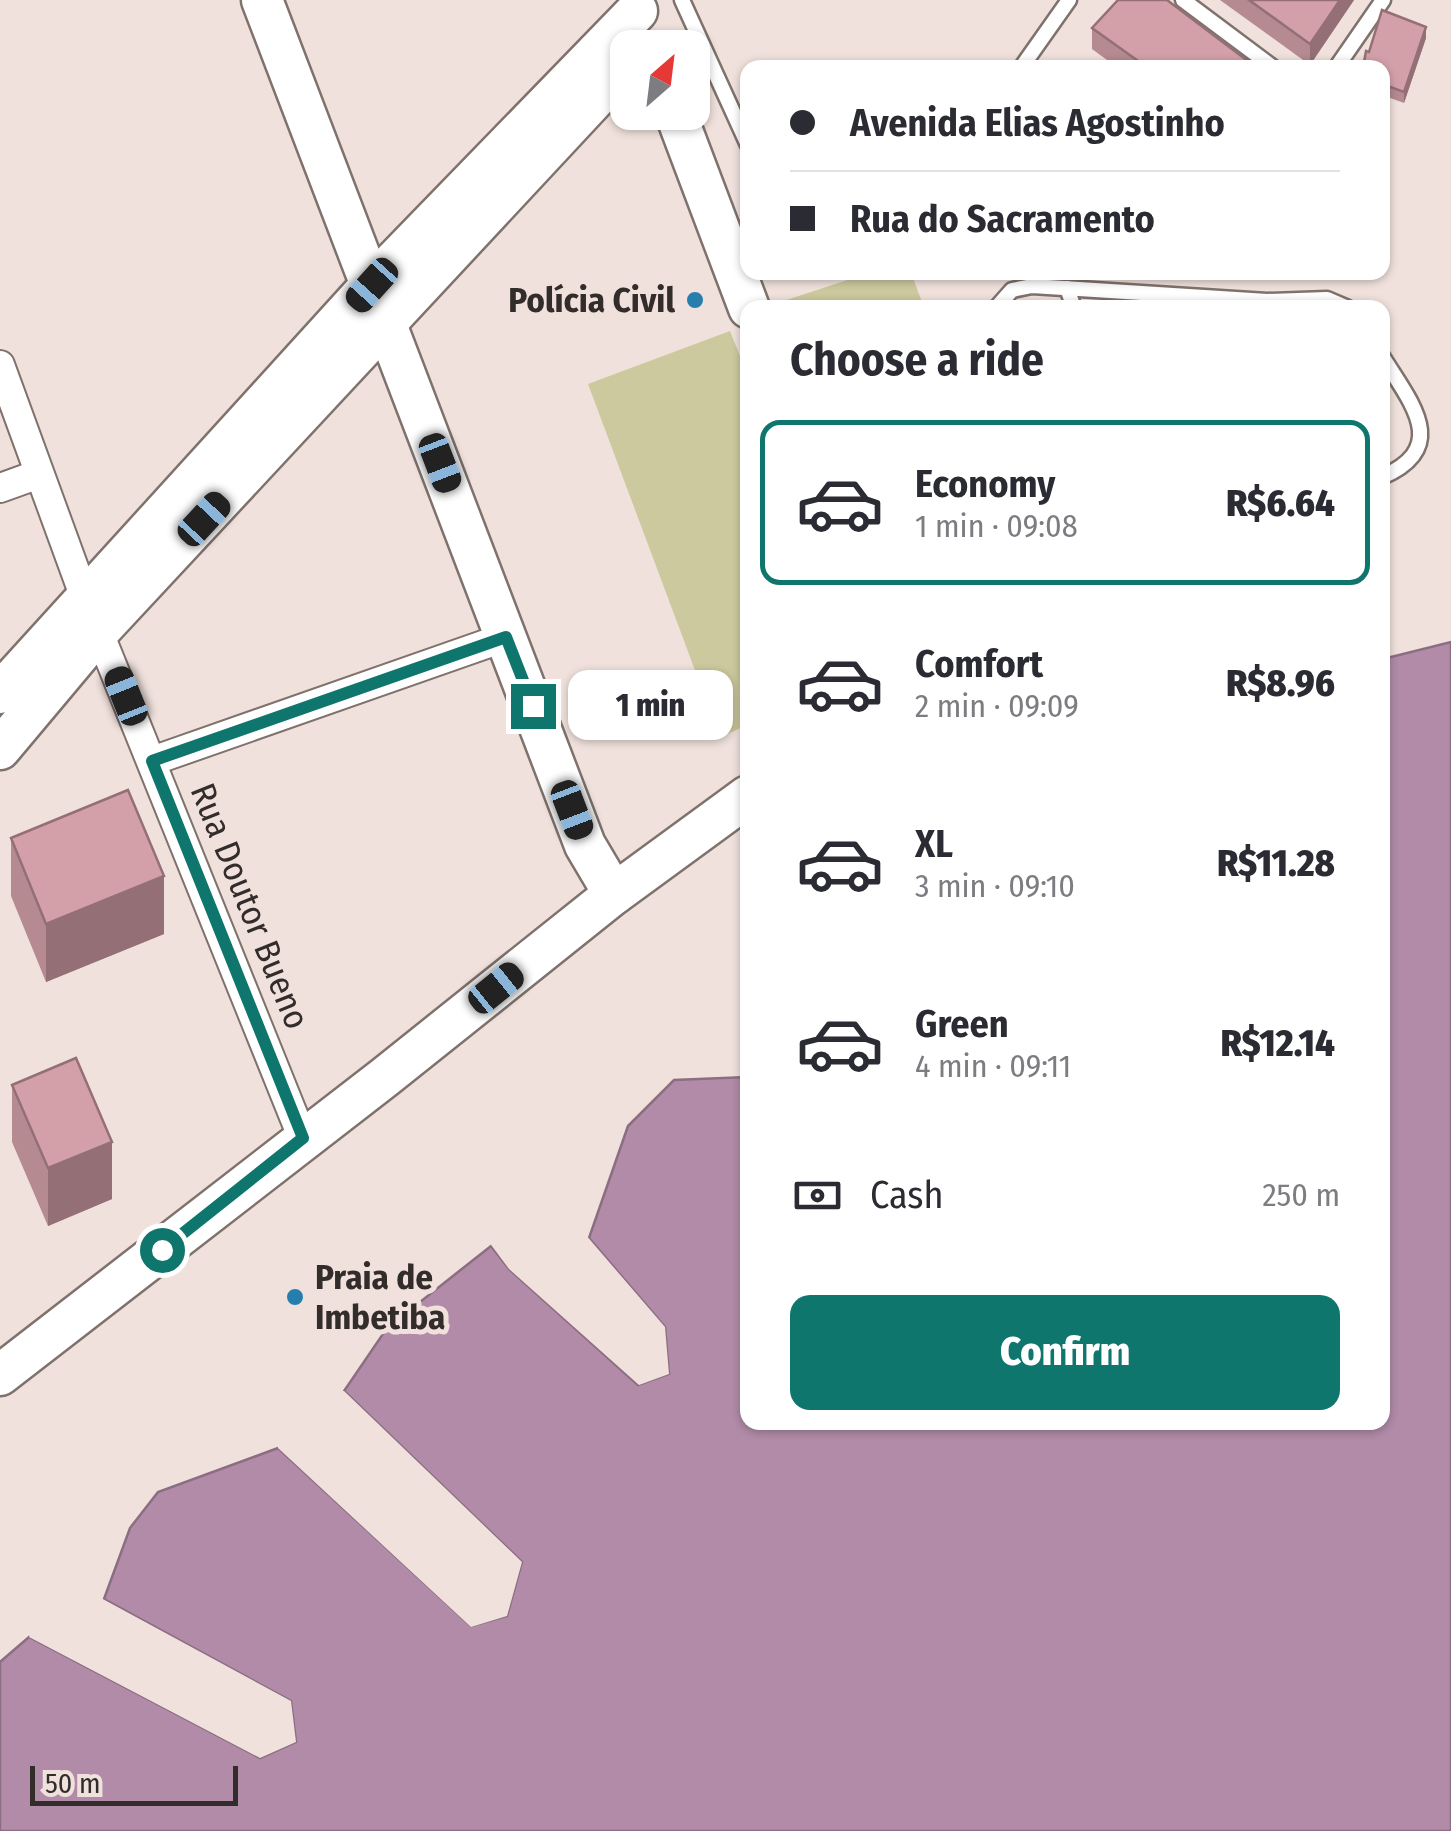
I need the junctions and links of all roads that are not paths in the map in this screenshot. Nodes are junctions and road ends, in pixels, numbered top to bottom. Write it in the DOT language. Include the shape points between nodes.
graph roads {
  1 [pos="262,0"];
  2 [pos="682,0"];
  3 [pos="1069,0"];
  4 [pos="1182,0"];
  5 [pos="1383,0"];
  6 [pos="1027,60"];
  7 [pos="1263,60"];
  8 [pos="1342,60"];
  9 [pos="610,63"];
  10 [pos="610,69"];
  11 [pos="740,127"];
  12 [pos="682,130"];
  13 [pos="372,285"];
  14 [pos="1067,288"];
  15 [pos="746,300"];
  16 [pos="1003,300"];
  17 [pos="1071,300"];
  18 [pos="1185,300"];
  19 [pos="388,323"];
  20 [pos="0,366"];
  21 [pos="1390,369"];
  22 [pos="39,474"];
  23 [pos="1390,474"];
  24 [pos="0,488"];
  25 [pos="92,615"];
  26 [pos="506,637"];
  27 [pos="0,693"];
  28 [pos="0,750"];
  29 [pos="152,761"];
  30 [pos="740,802"];
  31 [pos="614,894"];
  32 [pos="303,1138"];
  33 [pos="3,1361"];
  1 -- 13 [label="street"];
  2 -- 11 [label="lane"];
  3 -- 6 [label="lane"];
  4 -- 7 [label="lane"];
  5 -- 8 [label="lane"];
  9 -- 13 [label="street"];
  10 -- 19 [label="street"];
  12 -- 15 [label="street"];
  13 -- 19 [label="street"];
  13 -- 25 [label="street"];
  14 -- 16 [label="lane" via="1032,286 1012,290"];
  14 -- 17 [label="lane"];
  14 -- 18 [label="lane"];
  19 -- 25 [label="street"];
  19 -- 26 [label="street"];
  20 -- 22 [label="street, Rua Doutor Bueno"];
  21 -- 23 [label="lane" via="1426,436 1418,454"];
  22 -- 24 [label="street"];
  22 -- 25 [label="street, Rua Doutor Bueno"];
  25 -- 27 [label="street"];
  25 -- 28 [label="street"];
  25 -- 29 [label="street, Rua Doutor Bueno"];
  26 -- 29 [label="street"];
  26 -- 31 [label="street" via="586,845"];
  29 -- 32 [label="street, Rua Doutor Bueno"];
  30 -- 31 [label="street"];
  31 -- 32 [label="street"];
  32 -- 33 [label="street"];
}
